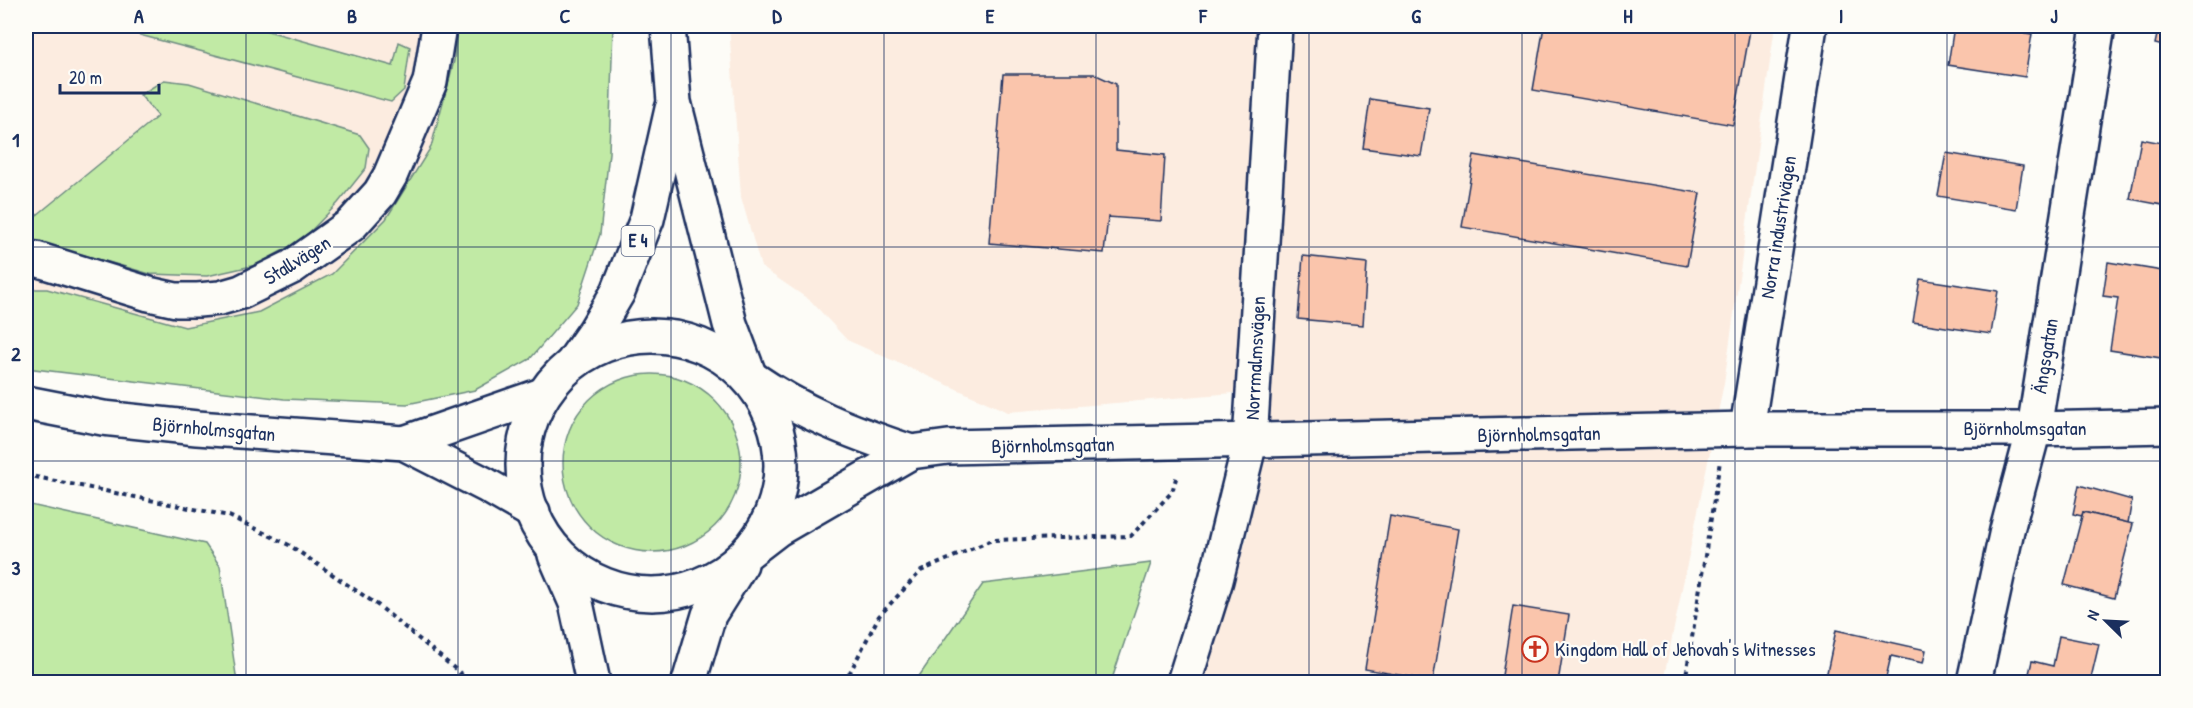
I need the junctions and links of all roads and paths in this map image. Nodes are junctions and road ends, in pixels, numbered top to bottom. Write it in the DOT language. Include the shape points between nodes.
graph roads {
  1 [pos="439,26"];
  2 [pos="668,26"];
  3 [pos="1275,26"];
  4 [pos="1809,26"];
  5 [pos="2098,26"];
  6 [pos="674,102"];
  7 [pos="26,258"];
  8 [pos="570,366"];
  9 [pos="750,377"];
  10 [pos="542,395"];
  11 [pos="26,404"];
  12 [pos="2168,426"];
  13 [pos="1746,429"];
  14 [pos="2034,429"];
  15 [pos="1251,442"];
  16 [pos="404,443"];
  17 [pos="1186,443"];
  18 [pos="911,452"];
  19 [pos="26,475"];
  20 [pos="533,513"];
  21 [pos="553,550"];
  22 [pos="748,552"];
  23 [pos="471,682"];
  24 [pos="593,682"];
  25 [pos="689,682"];
  26 [pos="845,682"];
  27 [pos="1184,682"];
  28 [pos="1974,682"];
  1 -- 7 [label="main road, Stallvägen" via="430,82 380,193 351,225 292,267 241,292 187,300 148,294"];
  2 -- 6 [label="main road, E 4"];
  3 -- 15 [label="main road, Norrmalmsvägen"];
  4 -- 13 [label="main road, Norra industrivägen"];
  5 -- 14 [label="main road, Ängsgatan"];
  6 -- 8 [label="main road, E 4" via="647,219 618,292"];
  6 -- 9 [label="main road, E 4" via="724,303"];
  8 -- 9 [label="main road, E 4" via="597,348 632,339 666,338 694,343 726,357"];
  8 -- 10 [label="main road, E 4"];
  9 -- 18 [label="main road, Björnholmsgatan" via="817,417"];
  9 -- 22 [label="main road, E 4" via="779,430 782,466 777,495"];
  10 -- 16 [label="main road, Björnholmsgatan"];
  10 -- 20 [label="main road, E 4" via="526,424 520,451 525,490"];
  11 -- 16 [label="main road, Björnholmsgatan" via="197,429"];
  12 -- 14 [label="main road, Björnholmsgatan"];
  13 -- 14 [label="main road, Björnholmsgatan"];
  13 -- 15 [label="main road, Björnholmsgatan"];
  14 -- 28 [label="main road, Ängsgatan"];
  15 -- 17 [label="main road, Björnholmsgatan"];
  15 -- 27 [label="main road, Norrmalmsvägen" via="1216,580"];
  16 -- 20 [label="main road, Björnholmsgatan"];
  17 -- 18 [label="main road, Björnholmsgatan" via="948,447"];
  17 -- 26 [label="path" via="1172,492 1131,536 992,540 921,571 879,616"];
  18 -- 22 [label="main road, Björnholmsgatan" via="778,529"];
  19 -- 23 [label="path" via="229,516 289,545 379,606"];
  20 -- 21 [label="main road, E 4"];
  21 -- 22 [label="main road, E 4" via="581,573 614,588 652,596 687,590 722,573"];
  21 -- 24 [label="main road, E 4" via="576,603"];
  22 -- 25 [label="main road, E 4" via="709,615"];
}
